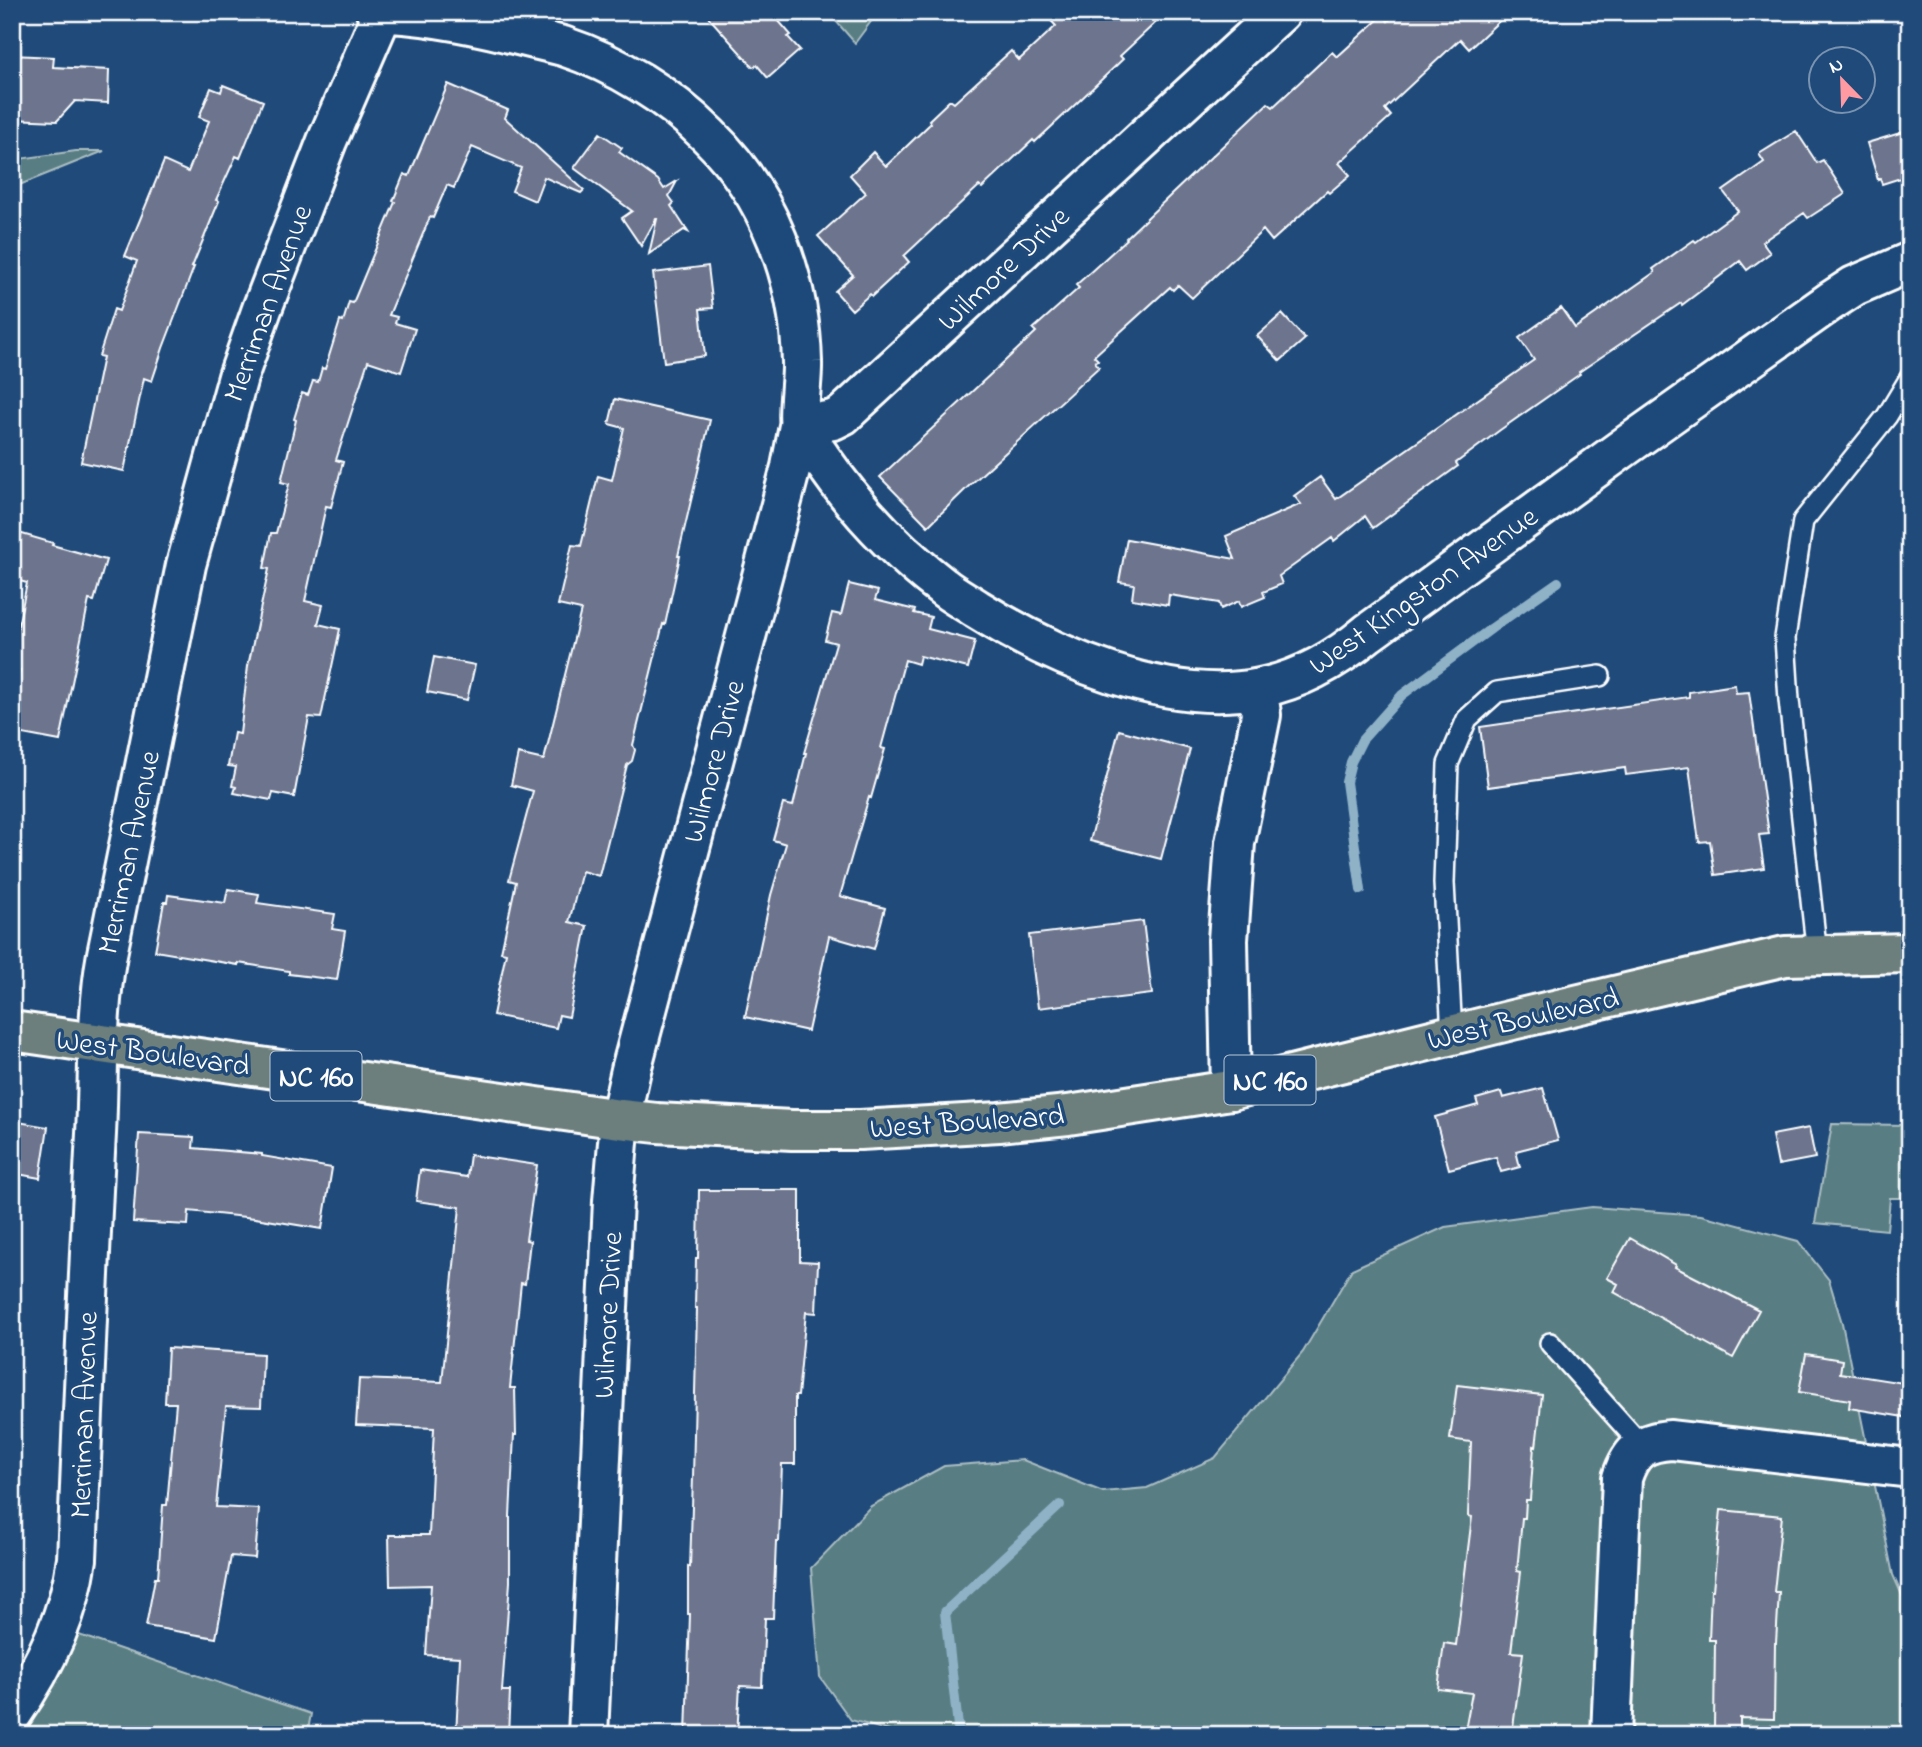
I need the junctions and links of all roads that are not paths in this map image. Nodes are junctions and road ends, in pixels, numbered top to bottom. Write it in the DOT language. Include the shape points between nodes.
graph roads {
  1 [pos="376,12"];
  2 [pos="383,12"];
  3 [pos="1281,12"];
  4 [pos="1910,262"];
  5 [pos="1910,378"];
  6 [pos="799,426"];
  7 [pos="1600,676"];
  8 [pos="1258,689"];
  9 [pos="1910,953"];
  10 [pos="1817,955"];
  11 [pos="12,1031"];
  12 [pos="1452,1035"];
  13 [pos="99,1043"];
  14 [pos="1231,1090"];
  15 [pos="620,1119"];
  16 [pos="1549,1343"];
  17 [pos="1643,1447"];
  18 [pos="1910,1468"];
  19 [pos="12,1714"];
  20 [pos="588,1735"];
  21 [pos="1611,1735"];
  1 -- 2 [label="street"];
  2 -- 6 [label="street" via="475,24 564,47 617,69 667,99 710,136 763,207 790,280 802,349"];
  2 -- 13 [label="street, Merriman Avenue" via="262,309 199,515 104,966"];
  3 -- 6 [label="street, Wilmore Drive" via="843,415"];
  4 -- 8 [label="street, West Kingston Avenue" via="1831,301 1350,649 1310,672"];
  5 -- 10 [label="lane" via="1886,416 1803,521 1784,638"];
  6 -- 8 [label="street, West Kingston Avenue" via="867,517 945,589 1009,629 1077,661 1129,678 1186,690"];
  6 -- 15 [label="street, Wilmore Drive"];
  7 -- 12 [label="lane" via="1497,692 1467,719 1448,764 1444,883"];
  8 -- 14 [label="street" via="1261,715 1235,843 1228,940"];
  9 -- 10 [label="main road, West Boulevard / NC 160"];
  10 -- 12 [label="main road, West Boulevard / NC 160" via="1785,956"];
  11 -- 13 [label="main road, West Boulevard / NC 160"];
  12 -- 14 [label="main road, West Boulevard / NC 160"];
  13 -- 15 [label="main road, West Boulevard / NC 160"];
  13 -- 19 [label="street, Merriman Avenue" via="74,1583 59,1629"];
  14 -- 15 [label="main road, West Boulevard / NC 160" via="1068,1115 860,1130"];
  15 -- 20 [label="street, Wilmore Drive"];
  16 -- 17 [label="lane"];
  17 -- 18 [label="street" via="1671,1440"];
  17 -- 21 [label="street" via="1634,1452 1622,1478"];
}
